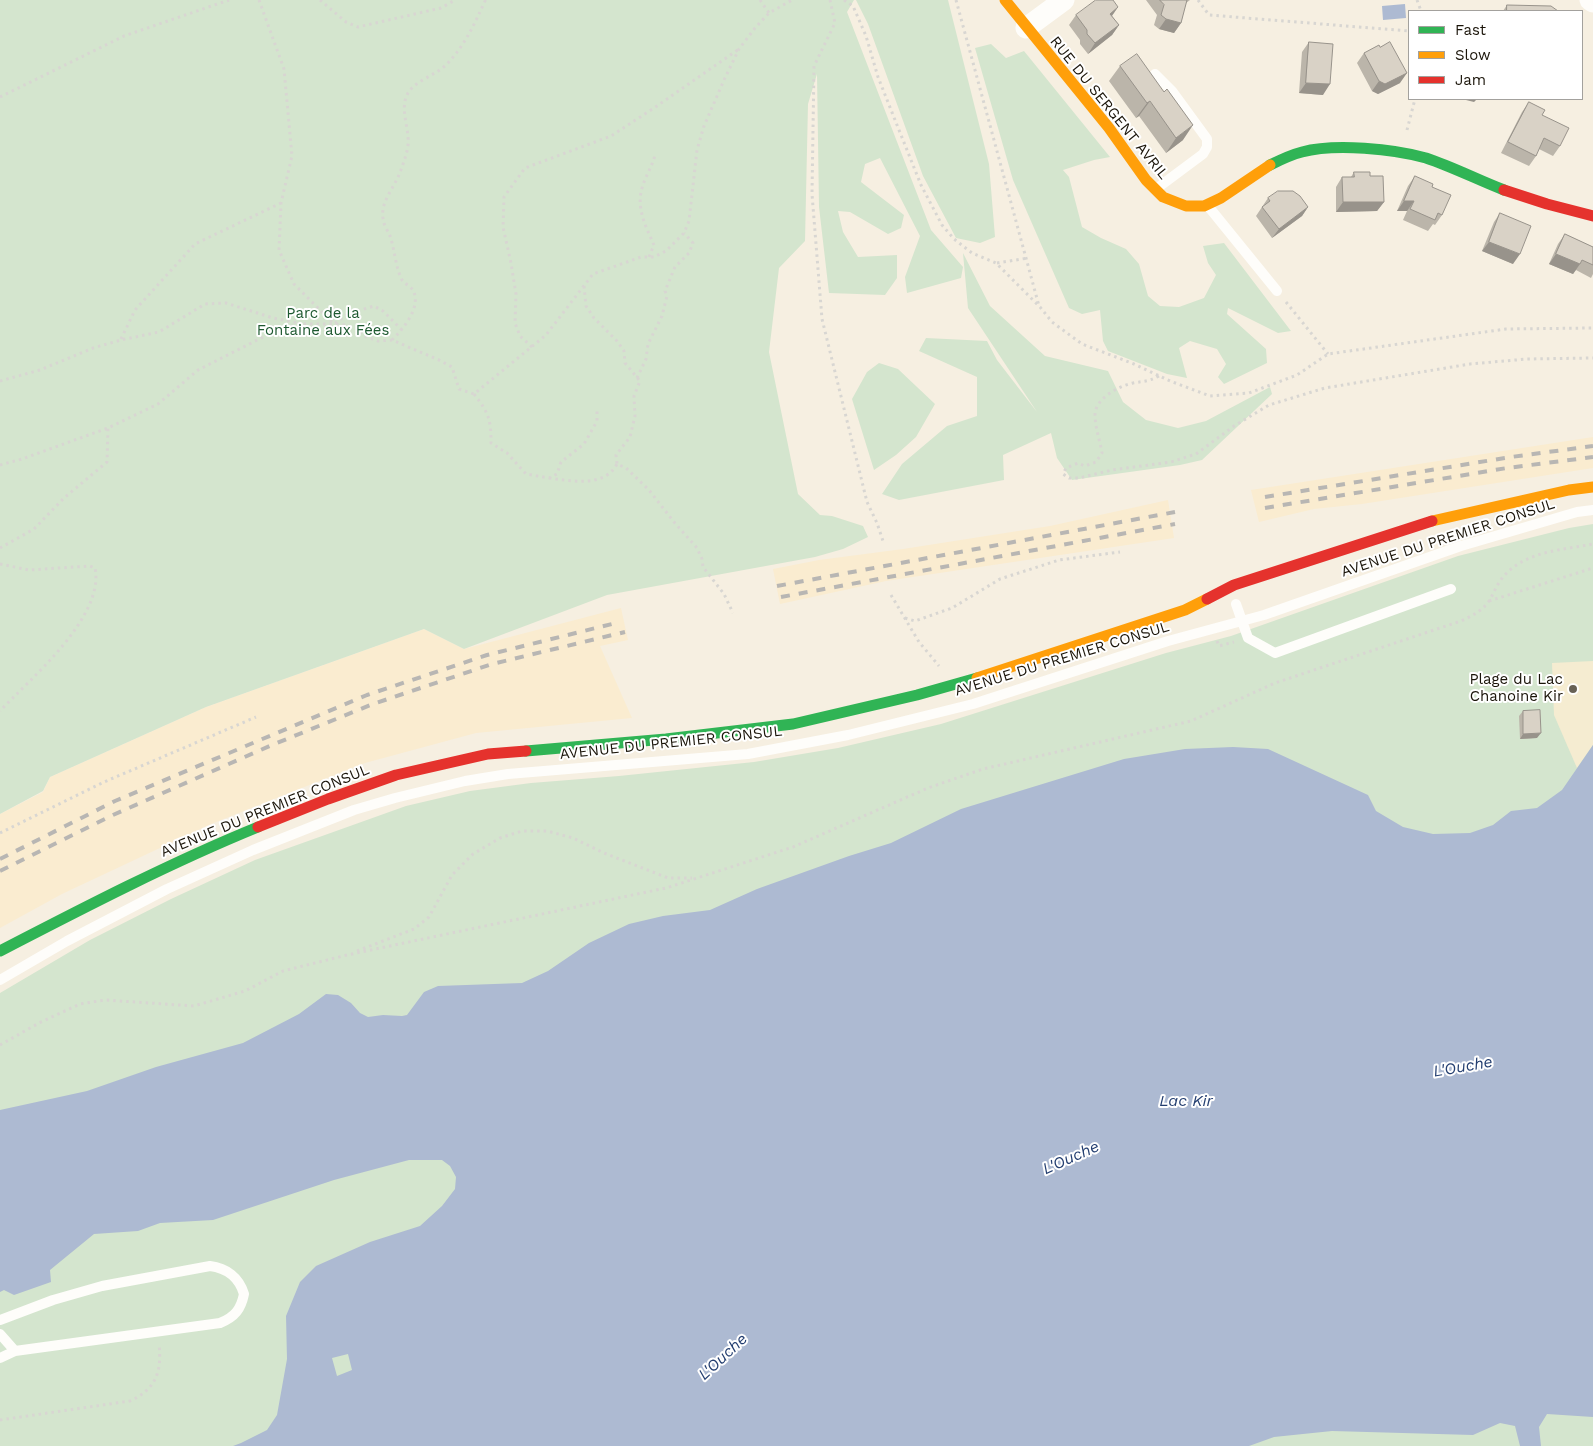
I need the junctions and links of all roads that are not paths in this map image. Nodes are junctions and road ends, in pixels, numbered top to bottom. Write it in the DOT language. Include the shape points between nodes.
graph roads {
  1 [pos="1005,0"];
  2 [pos="1064,0"];
  3 [pos="1026,28"];
  4 [pos="1155,74"];
  5 [pos="1155,190"];
  6 [pos="1208,205"];
  7 [pos="1593,216"];
  8 [pos="1277,291"];
  9 [pos="1593,487"];
  10 [pos="1569,490"];
  11 [pos="1593,510"];
  12 [pos="1468,524"];
  13 [pos="1246,581"];
  14 [pos="1451,589"];
  15 [pos="1232,604"];
  16 [pos="1191,608"];
  17 [pos="1242,620"];
  18 [pos="35,934"];
  19 [pos="0,951"];
  20 [pos="0,959"];
  21 [pos="0,980"];
  22 [pos="0,1320"];
  23 [pos="0,1334"];
  24 [pos="15,1351"];
  25 [pos="0,1358"];
  1 -- 3 [label="main road, RUE DU SERGENT AVRIL"];
  2 -- 3 [label="street"];
  3 -- 5 [label="main road, RUE DU SERGENT AVRIL"];
  4 -- 5 [label="lane" via="1172,91 1207,139 1207,147 1203,154"];
  5 -- 6 [label="main road, RUE DU SERGENT AVRIL" via="1178,204"];
  6 -- 7 [label="main road" via="1295,154 1338,149 1401,153 1449,166 1550,205"];
  6 -- 8 [label="lane"];
  9 -- 10 [label="main road, AVENUE DU PREMIER CONSUL"];
  10 -- 12 [label="main road, AVENUE DU PREMIER CONSUL"];
  10 -- 13 [label="main road, AVENUE DU PREMIER CONSUL" via="1432,521"];
  11 -- 17 [label="lane, AVENUE DU PREMIER CONSUL" via="1461,546"];
  13 -- 15 [label="main road"];
  13 -- 16 [label="main road, AVENUE DU PREMIER CONSUL"];
  14 -- 17 [label="lane" via="1275,653 1248,638"];
  15 -- 16 [label="main road, AVENUE DU PREMIER CONSUL"];
  15 -- 17 [label="lane"];
  16 -- 18 [label="main road, AVENUE DU PREMIER CONSUL" via="1008,669 918,695 793,724 488,754 396,775 200,851"];
  17 -- 21 [label="lane, AVENUE DU PREMIER CONSUL" via="973,704 848,735 748,754 508,774 395,798 354,810 261,846 183,881 90,928"];
  18 -- 19 [label="main road, AVENUE DU PREMIER CONSUL"];
  18 -- 20 [label="main road, AVENUE DU PREMIER CONSUL"];
  22 -- 24 [label="lane" via="102,1286 210,1266 222,1268 236,1278 244,1294 238,1312 220,1323"];
  23 -- 24 [label="lane"];
  24 -- 25 [label="lane"];
}
